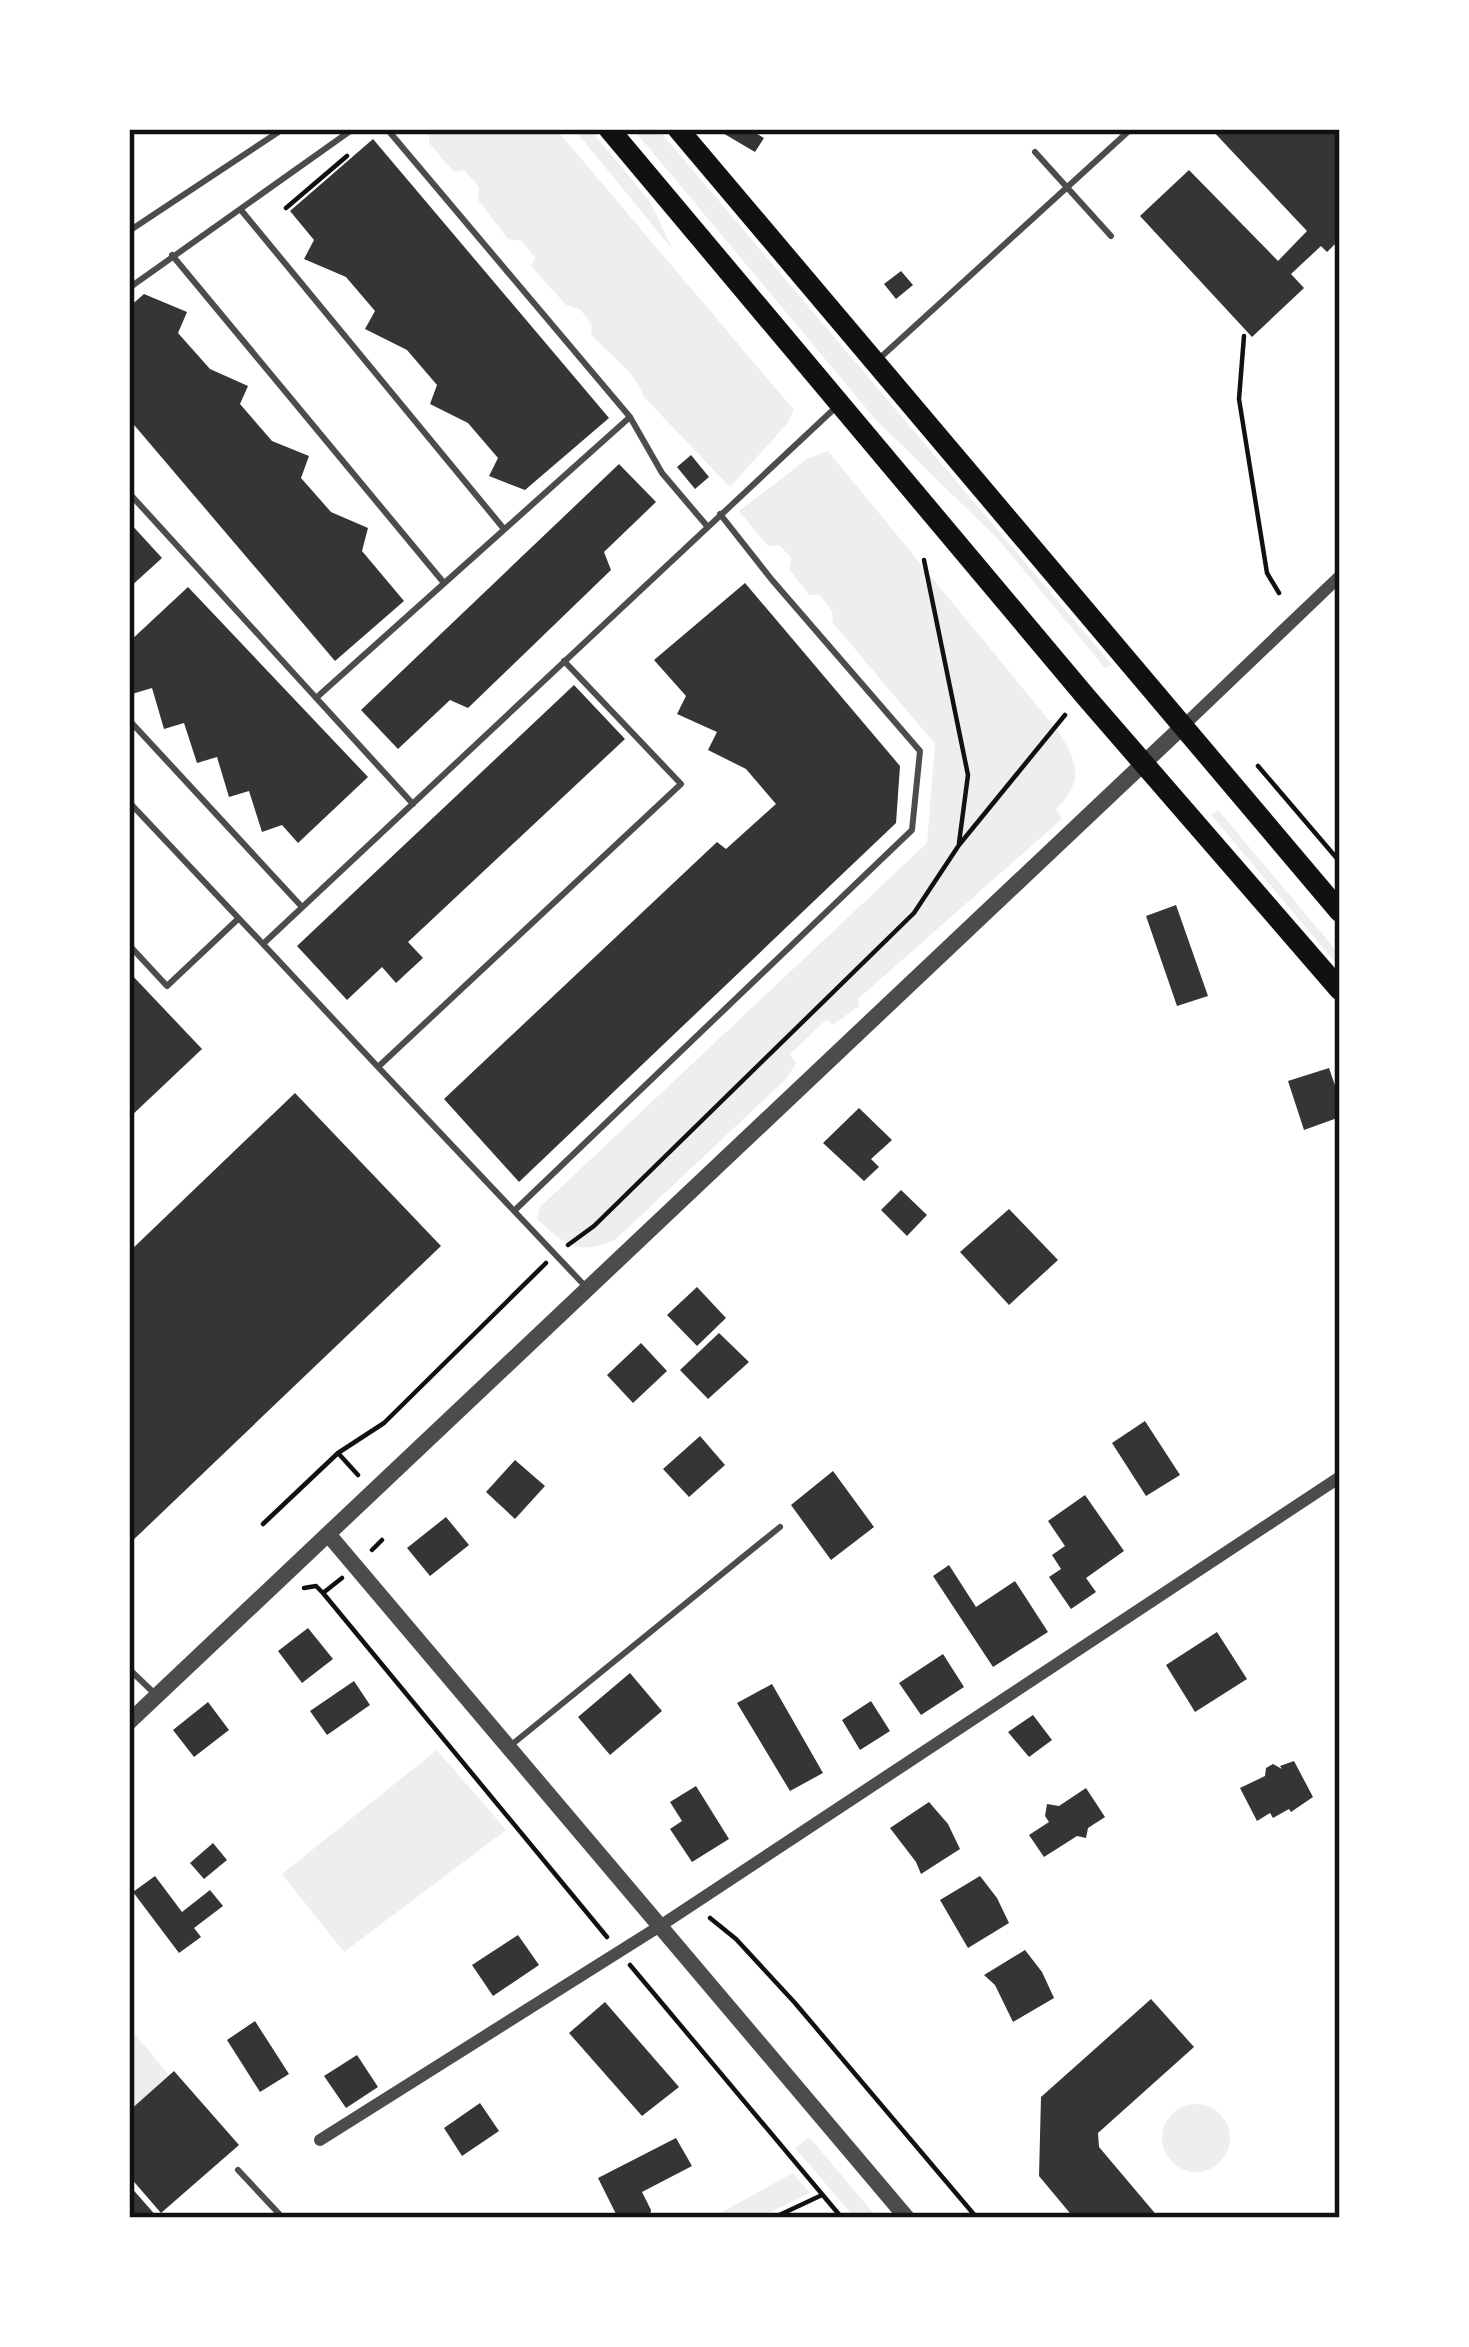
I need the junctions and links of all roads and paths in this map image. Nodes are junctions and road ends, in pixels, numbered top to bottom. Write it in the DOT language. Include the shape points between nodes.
graph roads {
  1 [pos="283,129"];
  2 [pos="352,129"];
  3 [pos="387,129"];
  4 [pos="609,129"];
  5 [pos="678,129"];
  6 [pos="1131,129"];
  7 [pos="356,148"];
  8 [pos="1035,152"];
  9 [pos="1067,187"];
  10 [pos="286,208"];
  11 [pos="241,211"];
  12 [pos="129,231"];
  13 [pos="1111,236"];
  14 [pos="172,255"];
  15 [pos="129,288"];
  16 [pos="1244,336"];
  17 [pos="875,363"];
  18 [pos="841,402"];
  19 [pos="630,416"];
  20 [pos="129,493"];
  21 [pos="720,514"];
  22 [pos="707,526"];
  23 [pos="504,530"];
  24 [pos="924,560"];
  25 [pos="1340,576"];
  26 [pos="444,583"];
  27 [pos="1279,593"];
  28 [pos="564,662"];
  29 [pos="316,698"];
  30 [pos="1064,715"];
  31 [pos="129,720"];
  32 [pos="1181,728"];
  33 [pos="1144,764"];
  34 [pos="1258,766"];
  35 [pos="129,802"];
  36 [pos="412,804"];
  37 [pos="958,845"];
  38 [pos="1340,862"];
  39 [pos="302,907"];
  40 [pos="1340,912"];
  41 [pos="238,919"];
  42 [pos="262,944"];
  43 [pos="129,945"];
  44 [pos="1340,990"];
  45 [pos="378,1067"];
  46 [pos="514,1211"];
  47 [pos="555,1255"];
  48 [pos="588,1290"];
  49 [pos="338,1453"];
  50 [pos="1340,1477"];
  51 [pos="374,1492"];
  52 [pos="263,1524"];
  53 [pos="780,1527"];
  54 [pos="328,1534"];
  55 [pos="323,1593"];
  56 [pos="129,1669"];
  57 [pos="158,1696"];
  58 [pos="129,1722"];
  59 [pos="510,1746"];
  60 [pos="694,1904"];
  61 [pos="660,1927"];
  62 [pos="619,1952"];
  63 [pos="320,2140"];
  64 [pos="238,2170"];
  65 [pos="822,2195"];
  66 [pos="283,2218"];
  67 [pos="772,2218"];
  68 [pos="842,2218"];
  69 [pos="907,2218"];
  70 [pos="977,2218"];
  1 -- 12 [label="lane"];
  2 -- 11 [label="lane"];
  3 -- 19 [label="lane"];
  4 -- 18 [label="main road"];
  5 -- 17 [label="main road"];
  6 -- 9 [label="lane"];
  7 -- 10 [label="path"];
  8 -- 9 [label="lane"];
  9 -- 13 [label="lane"];
  9 -- 17 [label="lane"];
  11 -- 14 [label="lane"];
  11 -- 23 [label="lane"];
  14 -- 15 [label="lane"];
  14 -- 26 [label="lane"];
  16 -- 27 [label="path" via="1239,399 1267,573"];
  17 -- 32 [label="main road"];
  18 -- 21 [label="lane"];
  18 -- 33 [label="main road"];
  19 -- 22 [label="lane" via="662,473"];
  19 -- 23 [label="lane"];
  20 -- 29 [label="lane"];
  21 -- 22 [label="lane"];
  21 -- 46 [label="lane" via="920,751 912,830"];
  22 -- 28 [label="lane"];
  23 -- 26 [label="lane"];
  24 -- 37 [label="path" via="968,775"];
  25 -- 32 [label="street"];
  26 -- 29 [label="lane"];
  28 -- 36 [label="lane"];
  28 -- 45 [label="lane" via="681,784"];
  29 -- 36 [label="lane"];
  30 -- 37 [label="path"];
  31 -- 39 [label="lane"];
  32 -- 33 [label="street"];
  32 -- 40 [label="main road"];
  33 -- 44 [label="main road"];
  33 -- 48 [label="street"];
  34 -- 38 [label="path"];
  35 -- 41 [label="lane"];
  36 -- 39 [label="lane"];
  37 -- 47 [label="path" via="914,913"];
  39 -- 42 [label="lane"];
  41 -- 42 [label="lane"];
  41 -- 43 [label="lane" via="167,986"];
  42 -- 45 [label="lane"];
  45 -- 46 [label="lane"];
  46 -- 47 [label="lane"];
  47 -- 48 [label="lane"];
  47 -- 49 [label="path" via="384,1423"];
  48 -- 51 [label="street"];
  49 -- 51 [label="path"];
  49 -- 52 [label="path"];
  50 -- 60 [label="street"];
  51 -- 54 [label="street"];
  53 -- 59 [label="lane"];
  54 -- 57 [label="street"];
  54 -- 59 [label="street"];
  55 -- 62 [label="path"];
  56 -- 57 [label="lane"];
  57 -- 58 [label="street"];
  59 -- 61 [label="street"];
  60 -- 61 [label="street"];
  60 -- 70 [label="path" via="795,2003"];
  61 -- 62 [label="street"];
  61 -- 69 [label="street"];
  62 -- 63 [label="street"];
  62 -- 65 [label="path"];
  64 -- 66 [label="lane"];
  65 -- 67 [label="path"];
  65 -- 68 [label="path"];
}
